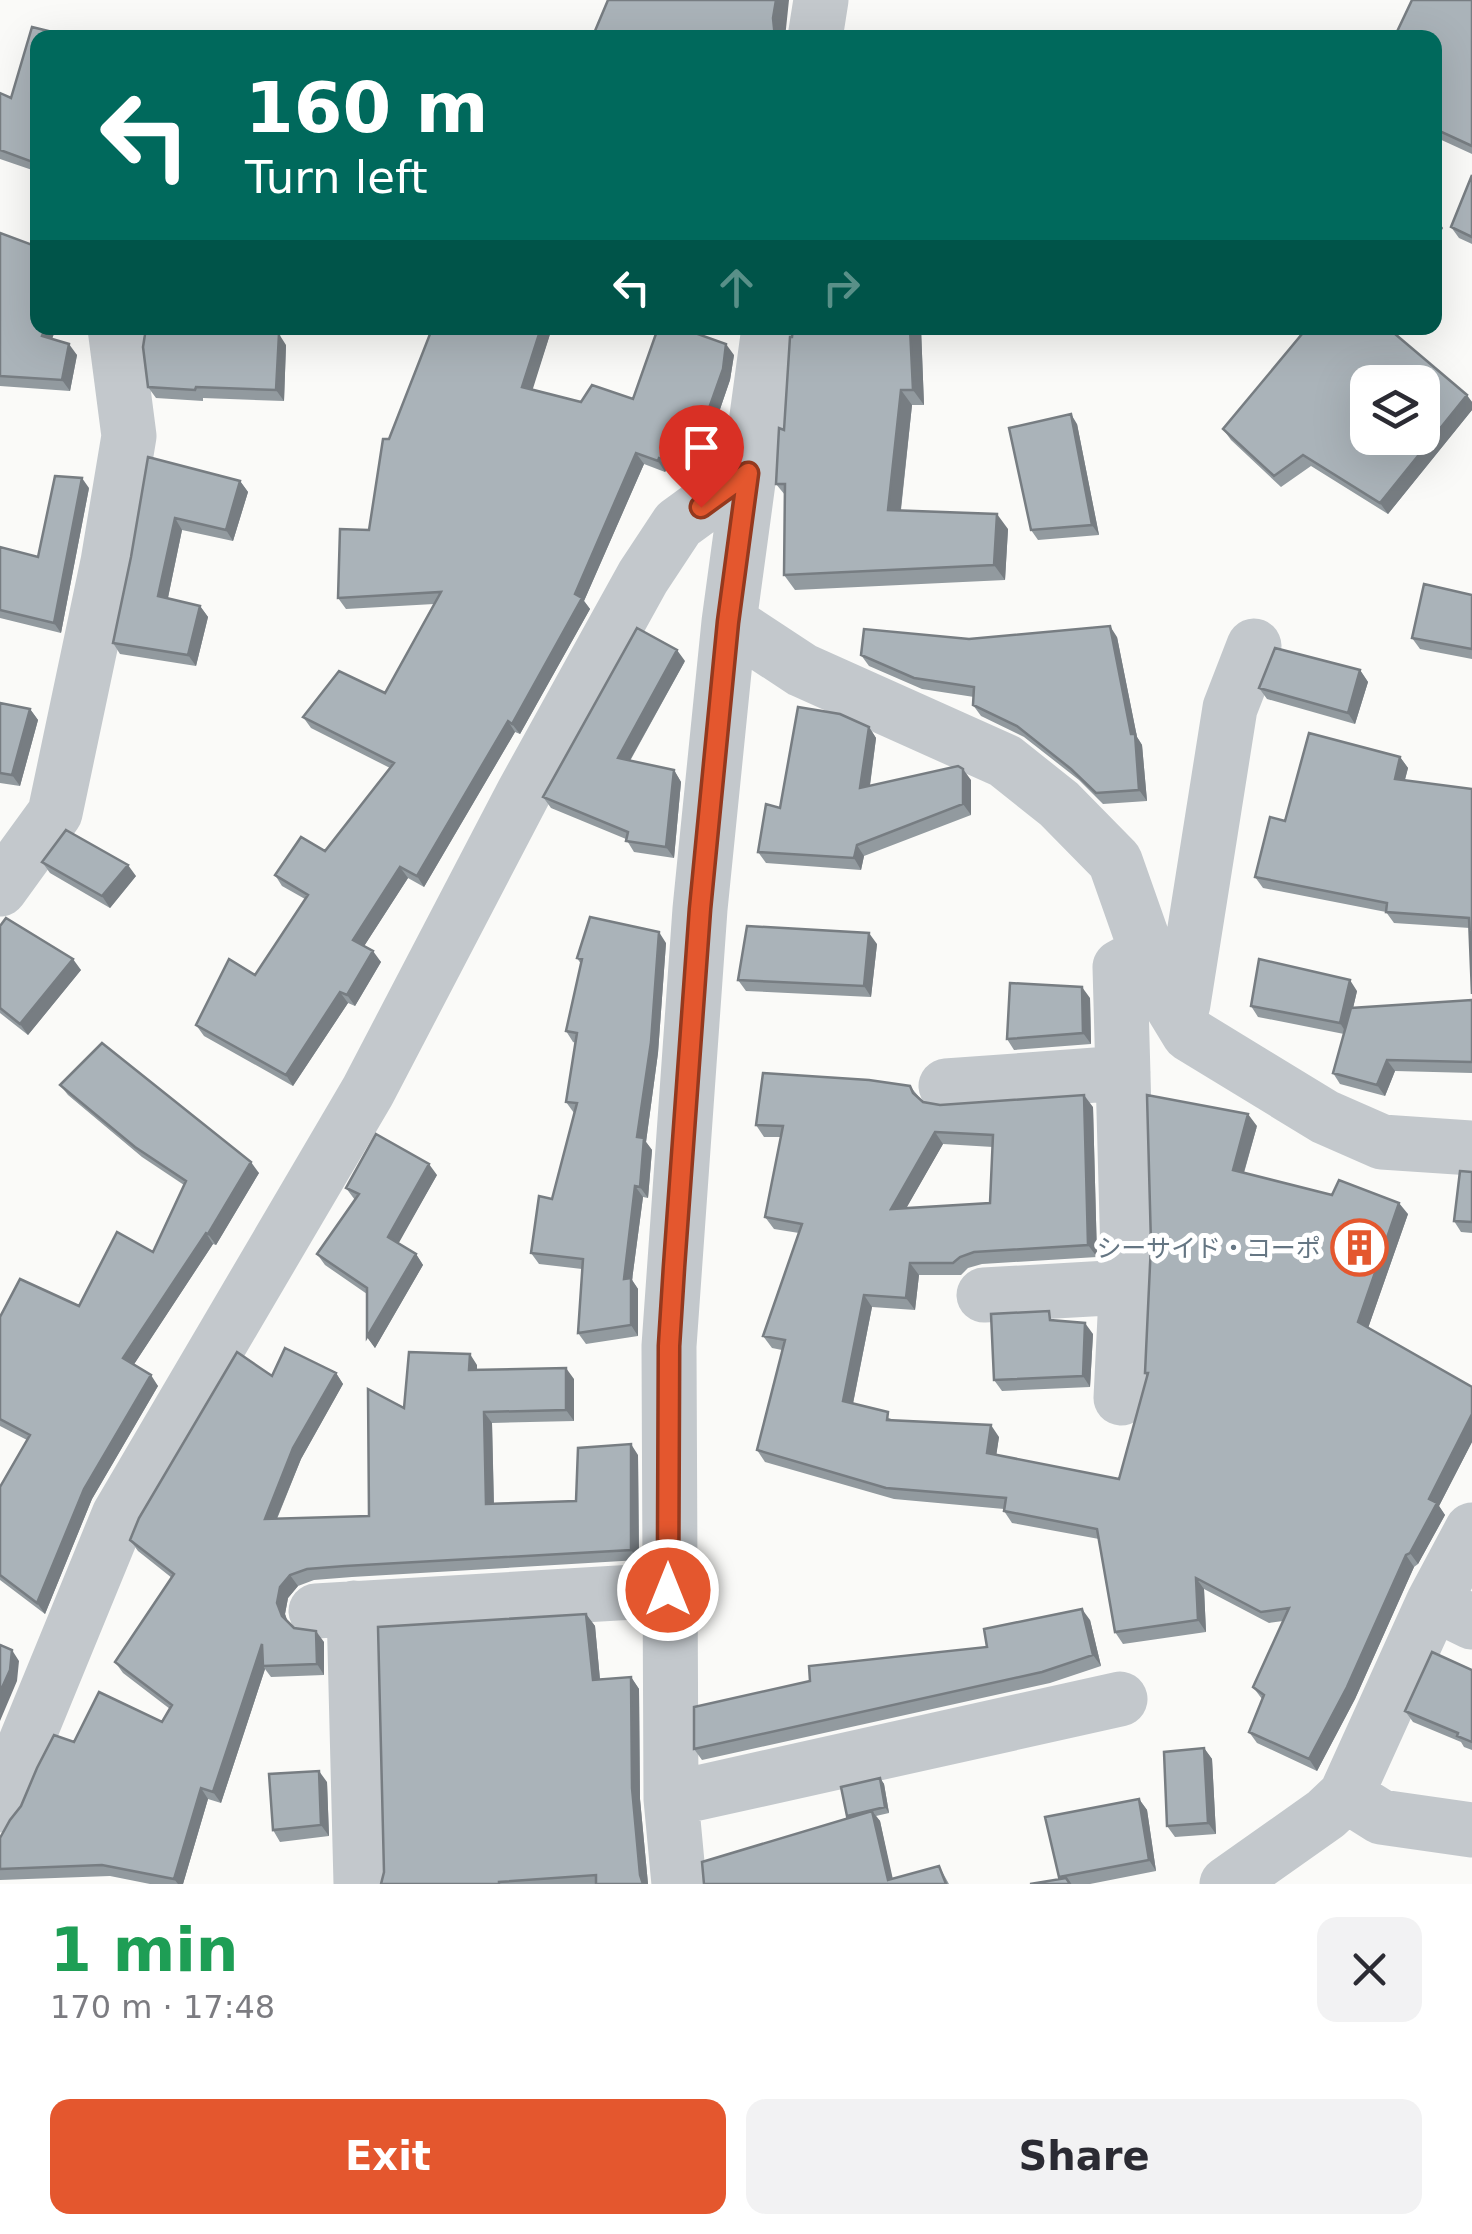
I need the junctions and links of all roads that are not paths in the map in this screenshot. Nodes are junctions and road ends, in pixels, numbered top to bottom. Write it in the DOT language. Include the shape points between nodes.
graph roads {
  1 [pos="820,0"];
  2 [pos="815,30"];
  3 [pos="116,335"];
  4 [pos="768,335"];
  5 [pos="748,473"];
  6 [pos="728,622"];
  7 [pos="1254,646"];
  8 [pos="0,889"];
  9 [pos="1147,952"];
  10 [pos="1179,1016"];
  11 [pos="1123,1073"];
  12 [pos="946,1086"];
  13 [pos="1472,1148"];
  14 [pos="1126,1287"];
  15 [pos="984,1295"];
  16 [pos="1121,1398"];
  17 [pos="1472,1530"];
  18 [pos="668,1590"];
  19 [pos="1453,1613"];
  20 [pos="1120,1700"];
  21 [pos="1346,1795"];
  22 [pos="670,1799"];
  23 [pos="0,1805"];
  24 [pos="1472,1830"];
  25 [pos="361,1884"];
  26 [pos="679,1884"];
  27 [pos="1226,1884"];
  1 -- 2 [label="street"];
  3 -- 8 [label="street" via="129,436 108,562 55,814"];
  4 -- 5 [label="street"];
  5 -- 6 [label="street"];
  5 -- 23 [label="street" via="678,524 643,576 368,1091 119,1515"];
  6 -- 9 [label="street" via="802,670 1005,761 1032,782 1115,861"];
  6 -- 18 [label="street" via="669,1346"];
  7 -- 10 [label="street" via="1230,708"];
  9 -- 10 [label="street"];
  9 -- 11 [label="street" via="1120,968"];
  10 -- 13 [label="street" via="1190,1034 1324,1117 1382,1142"];
  11 -- 12 [label="street"];
  11 -- 14 [label="street"];
  14 -- 15 [label="street"];
  14 -- 16 [label="street"];
  17 -- 19 [label="street"];
  18 -- 22 [label="street"];
  18 -- 25 [label="street" via="335,1609"];
  19 -- 21 [label="street"];
  20 -- 22 [label="street"];
  21 -- 24 [label="street" via="1381,1817"];
  21 -- 27 [label="street"];
  22 -- 26 [label="street"];
}
